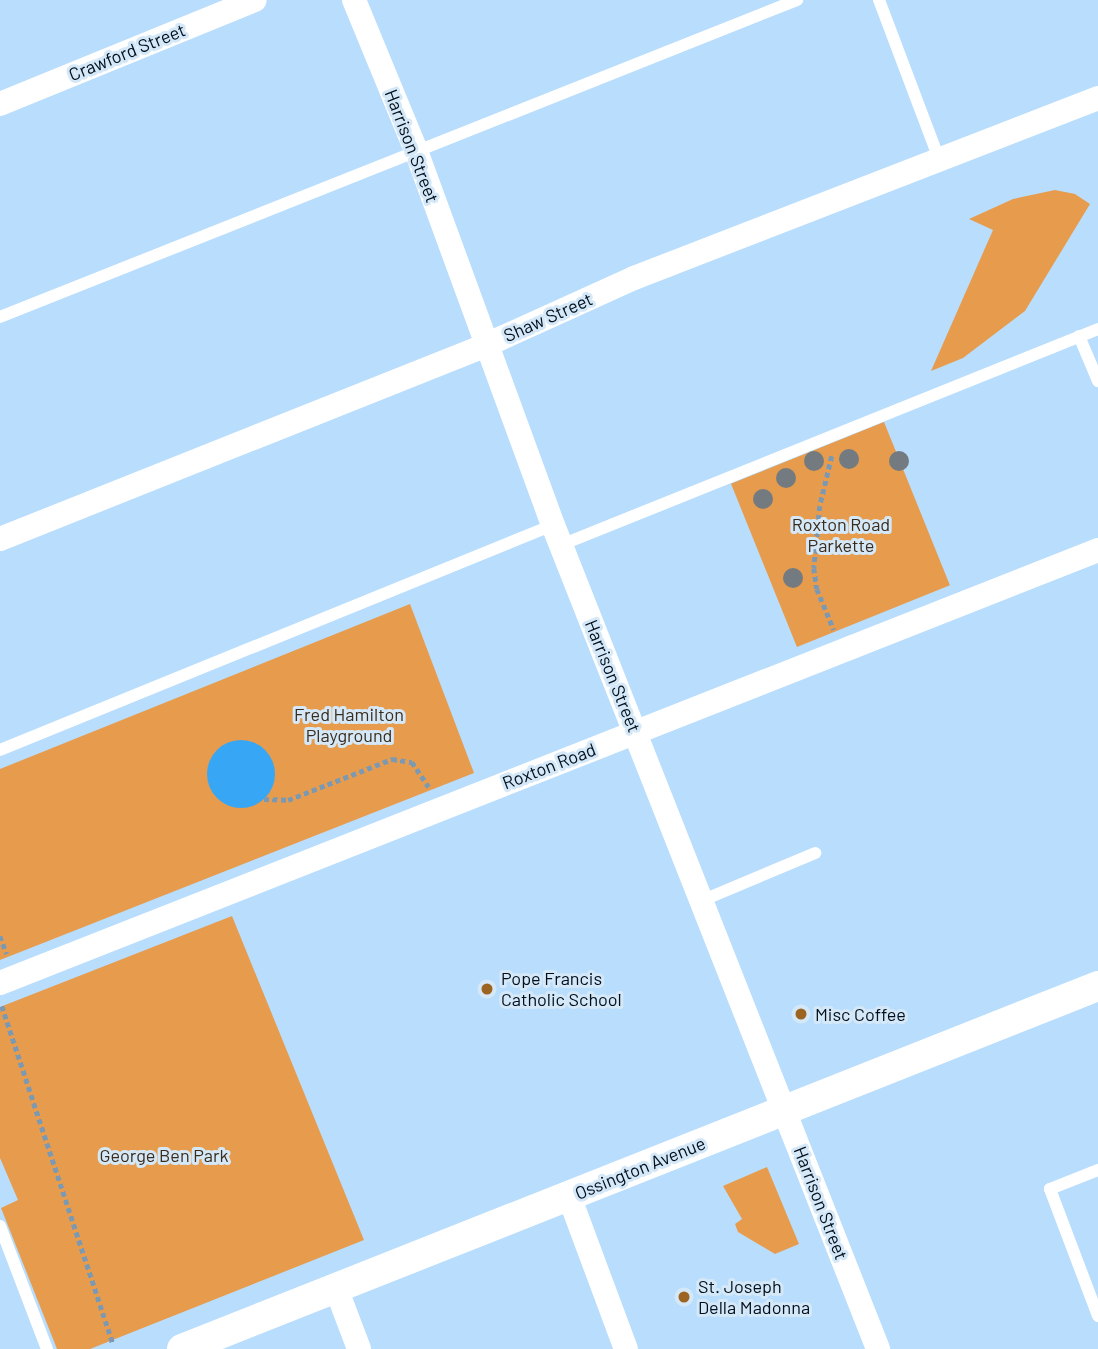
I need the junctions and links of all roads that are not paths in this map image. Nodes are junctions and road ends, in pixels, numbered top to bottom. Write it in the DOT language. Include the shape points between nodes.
graph roads {
  1 [pos="254,0"];
  2 [pos="354,0"];
  3 [pos="797,0"];
  4 [pos="879,0"];
  5 [pos="1098,98"];
  6 [pos="0,104"];
  7 [pos="415,148"];
  8 [pos="939,159"];
  9 [pos="0,317"];
  10 [pos="1098,329"];
  11 [pos="1079,337"];
  12 [pos="484,346"];
  13 [pos="1098,381"];
  14 [pos="557,535"];
  15 [pos="0,540"];
  16 [pos="1098,550"];
  17 [pos="636,732"];
  18 [pos="0,750"];
  19 [pos="816,853"];
  20 [pos="701,901"];
  21 [pos="5,972"];
  22 [pos="1098,986"];
  23 [pos="784,1110"];
  24 [pos="1098,1170"];
  25 [pos="569,1196"];
  26 [pos="0,1226"];
  27 [pos="336,1288"];
  28 [pos="1098,1316"];
  29 [pos="47,1349"];
  30 [pos="182,1349"];
  31 [pos="359,1349"];
  32 [pos="626,1349"];
  33 [pos="878,1349"];
  1 -- 6 [label="street, Crawford Street"];
  2 -- 7 [label="street, Harrison Street"];
  3 -- 7 [label="lane"];
  4 -- 8 [label="lane"];
  5 -- 8 [label="street, Shaw Street"];
  7 -- 9 [label="lane"];
  7 -- 12 [label="street, Harrison Street"];
  8 -- 12 [label="street, Shaw Street" via="634,278"];
  10 -- 11 [label="lane"];
  11 -- 13 [label="lane"];
  11 -- 14 [label="lane" via="864,426"];
  12 -- 14 [label="street, Harrison Street"];
  12 -- 15 [label="street, Shaw Street"];
  14 -- 17 [label="street, Harrison Street"];
  14 -- 18 [label="lane"];
  16 -- 17 [label="street, Roxton Road"];
  17 -- 20 [label="street, Harrison Street"];
  17 -- 21 [label="street, Roxton Road"];
  19 -- 20 [label="lane"];
  20 -- 23 [label="street, Harrison Street"];
  22 -- 23 [label="street, Ossington Avenue"];
  23 -- 25 [label="street, Ossington Avenue"];
  23 -- 33 [label="street, Harrison Street"];
  24 -- 28 [label="lane" via="1050,1189"];
  25 -- 27 [label="street, Ossington Avenue"];
  25 -- 32 [label="street"];
  26 -- 29 [label="lane"];
  27 -- 30 [label="street, Ossington Avenue"];
  27 -- 31 [label="street"];
}
